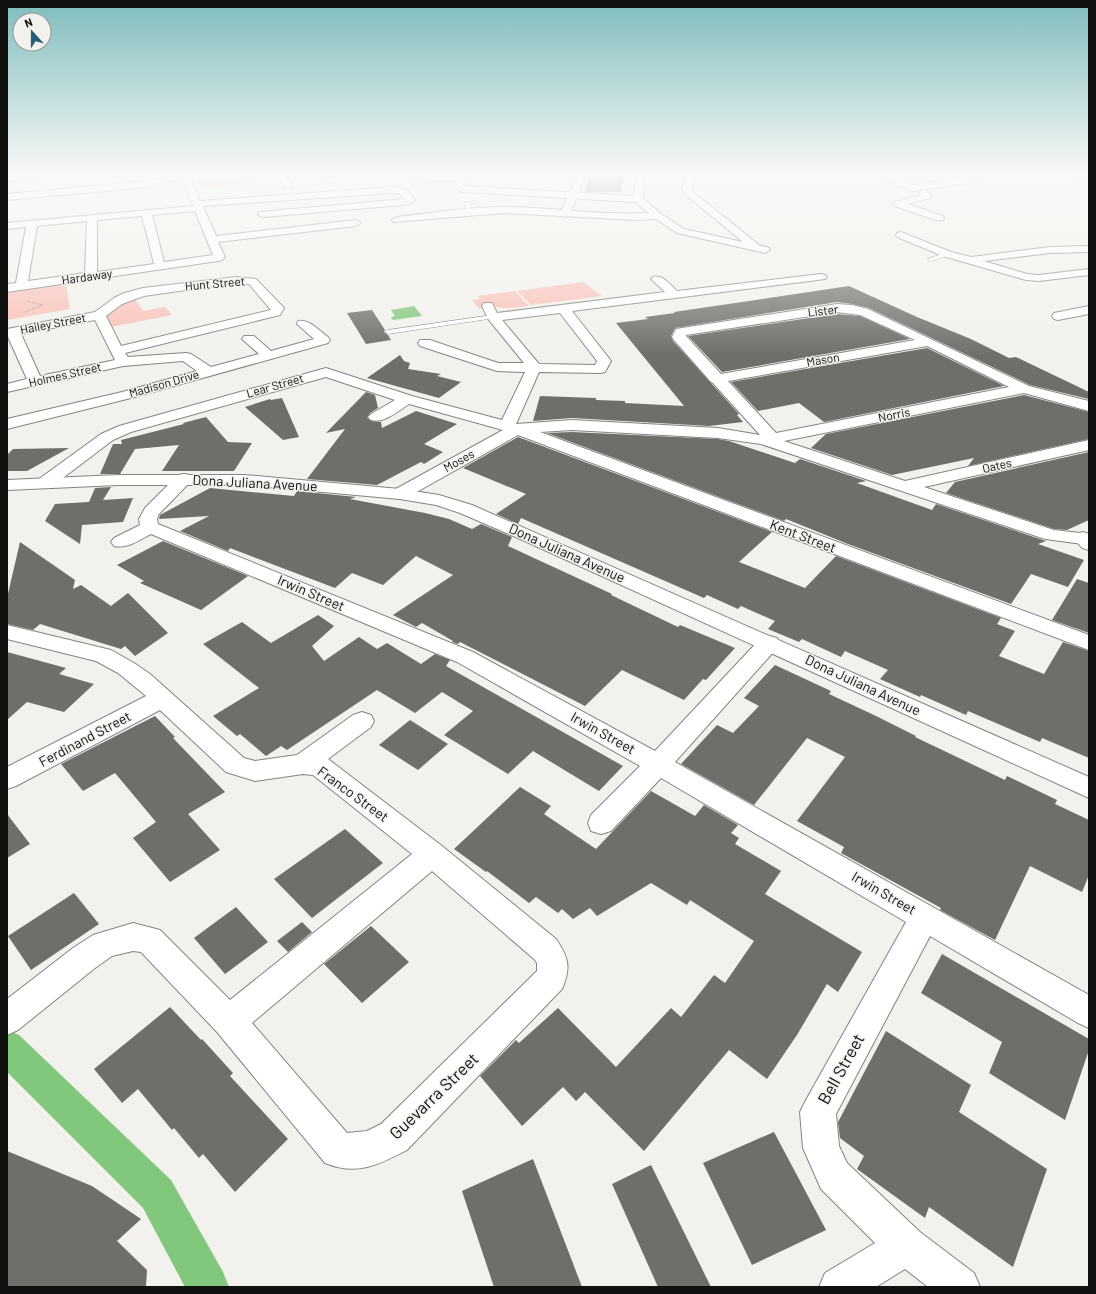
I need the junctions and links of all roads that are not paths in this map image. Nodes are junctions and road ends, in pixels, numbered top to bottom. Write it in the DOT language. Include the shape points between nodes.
graph roads {
  1 [pos="28,235"];
  2 [pos="92,235"];
  3 [pos="152,235"];
  4 [pos="209,235"];
  5 [pos="250,235"];
  6 [pos="700,235"];
  7 [pos="743,235"];
  8 [pos="902,235"];
  9 [pos="211,240"];
  10 [pos="1089,249"];
  11 [pos="947,254"];
  12 [pos="931,259"];
  13 [pos="967,260"];
  14 [pos="160,267"];
  15 [pos="780,272"];
  16 [pos="1089,272"];
  17 [pos="91,277"];
  18 [pos="723,277"];
  19 [pos="821,277"];
  20 [pos="657,279"];
  21 [pos="790,281"];
  22 [pos="22,286"];
  23 [pos="7,288"];
  24 [pos="735,288"];
  25 [pos="676,295"];
  26 [pos="487,303"];
  27 [pos="564,309"];
  28 [pos="1089,310"];
  29 [pos="99,315"];
  30 [pos="1058,316"];
  31 [pos="493,317"];
  32 [pos="303,324"];
  33 [pos="388,332"];
  34 [pos="10,333"];
  35 [pos="249,338"];
  36 [pos="929,342"];
  37 [pos="425,343"];
  38 [pos="120,356"];
  39 [pos="269,356"];
  40 [pos="534,367"];
  41 [pos="208,372"];
  42 [pos="716,379"];
  43 [pos="34,382"];
  44 [pos="7,388"];
  45 [pos="1024,389"];
  46 [pos="407,399"];
  47 [pos="1089,406"];
  48 [pos="376,417"];
  49 [pos="7,424"];
  50 [pos="512,427"];
  51 [pos="768,439"];
  52 [pos="1089,445"];
  53 [pos="184,479"];
  54 [pos="45,483"];
  55 [pos="7,485"];
  56 [pos="906,486"];
  57 [pos="400,494"];
  58 [pos="150,527"];
  59 [pos="1087,540"];
  60 [pos="121,542"];
  61 [pos="7,632"];
  62 [pos="769,643"];
  63 [pos="1089,644"];
  64 [pos="162,698"];
  65 [pos="362,721"];
  66 [pos="303,764"];
  67 [pos="658,764"];
  68 [pos="9,775"];
  69 [pos="1089,788"];
  70 [pos="601,823"];
  71 [pos="432,854"];
  72 [pos="925,916"];
  73 [pos="551,979"];
  74 [pos="1089,1012"];
  75 [pos="7,1019"];
  76 [pos="230,1021"];
  77 [pos="906,1246"];
  78 [pos="839,1287"];
  79 [pos="960,1287"];
  1 -- 22 [label="street" via="18,268"];
  2 -- 17 [label="street"];
  3 -- 14 [label="street"];
  4 -- 9 [label="street"];
  5 -- 9 [label="street"];
  6 -- 7 [label="street" via="760,249"];
  8 -- 11 [label="street"];
  9 -- 14 [label="street, Hardaway" via="219,257"];
  10 -- 13 [label="street" via="1050,250"];
  11 -- 12 [label="lane"];
  11 -- 13 [label="street"];
  13 -- 16 [label="street" via="1026,278"];
  14 -- 17 [label="street, Hardaway"];
  15 -- 21 [label="street"];
  17 -- 22 [label="street, Hardaway"];
  18 -- 24 [label="street"];
  19 -- 21 [label="street"];
  20 -- 25 [label="street"];
  21 -- 24 [label="street"];
  22 -- 23 [label="street, Hardaway"];
  24 -- 25 [label="street"];
  25 -- 27 [label="street"];
  26 -- 31 [label="street"];
  27 -- 31 [label="street"];
  27 -- 40 [label="street" via="604,361 600,369"];
  28 -- 30 [label="street"];
  29 -- 34 [label="street, Hailey Street"];
  29 -- 38 [label="street"];
  29 -- 38 [label="street, Hunt Street" via="118,301 143,292 236,280 252,281 278,308 273,313"];
  31 -- 33 [label="lane"];
  31 -- 40 [label="street"];
  32 -- 39 [label="street, Madison Drive" via="323,340"];
  34 -- 43 [label="street"];
  35 -- 39 [label="street"];
  36 -- 42 [label="street, Mason"];
  36 -- 42 [label="street, Lister" via="864,312 844,308 681,332 679,337"];
  36 -- 45 [label="street, Lister"];
  37 -- 40 [label="street" via="497,367"];
  38 -- 41 [label="street" via="186,357"];
  38 -- 43 [label="street, Holmes Street"];
  39 -- 41 [label="street, Madison Drive"];
  40 -- 50 [label="street"];
  41 -- 49 [label="street, Madison Drive"];
  42 -- 51 [label="street, Lister"];
  43 -- 44 [label="street, Holmes Street"];
  45 -- 47 [label="street, Lister"];
  45 -- 51 [label="street, Norris"];
  46 -- 48 [label="street"];
  46 -- 50 [label="street, Lear Street"];
  46 -- 54 [label="street, Lear Street" via="326,372 125,429 107,437"];
  50 -- 51 [label="street" via="572,425 718,433"];
  50 -- 57 [label="street, Moses"];
  50 -- 63 [label="street, Kent Street"];
  51 -- 56 [label="street"];
  52 -- 56 [label="street, Oates"];
  53 -- 54 [label="street, Dona Juliana Avenue"];
  53 -- 57 [label="street, Dona Juliana Avenue" via="289,483"];
  53 -- 58 [label="street" via="151,512 148,519"];
  54 -- 55 [label="street, Dona Juliana Avenue"];
  56 -- 59 [label="street" via="1052,535"];
  57 -- 62 [label="street, Dona Juliana Avenue" via="439,500 466,509"];
  58 -- 60 [label="street"];
  58 -- 67 [label="street, Irwin Street" via="465,657"];
  61 -- 64 [label="street, Franco Street" via="103,655 126,668"];
  62 -- 67 [label="street"];
  62 -- 69 [label="street, Dona Juliana Avenue"];
  64 -- 66 [label="street, Franco Street" via="235,766 255,771"];
  64 -- 68 [label="street, Ferdinand Street"];
  65 -- 66 [label="street"];
  66 -- 71 [label="street, Franco Street" via="319,766"];
  67 -- 70 [label="street"];
  67 -- 72 [label="street, Irwin Street"];
  71 -- 73 [label="street, Franco Street" via="544,949 552,958 554,969"];
  71 -- 76 [label="street"];
  72 -- 74 [label="street, Irwin Street"];
  72 -- 77 [label="street, Bell Street" via="818,1112 821,1148 834,1176"];
  73 -- 76 [label="street, Guevarra Street" via="394,1137 368,1151 338,1150"];
  75 -- 76 [label="street, Guevarra Street" via="84,958 104,946 134,937 150,940"];
  77 -- 78 [label="street"];
  77 -- 79 [label="street, Bell Street"];
}
